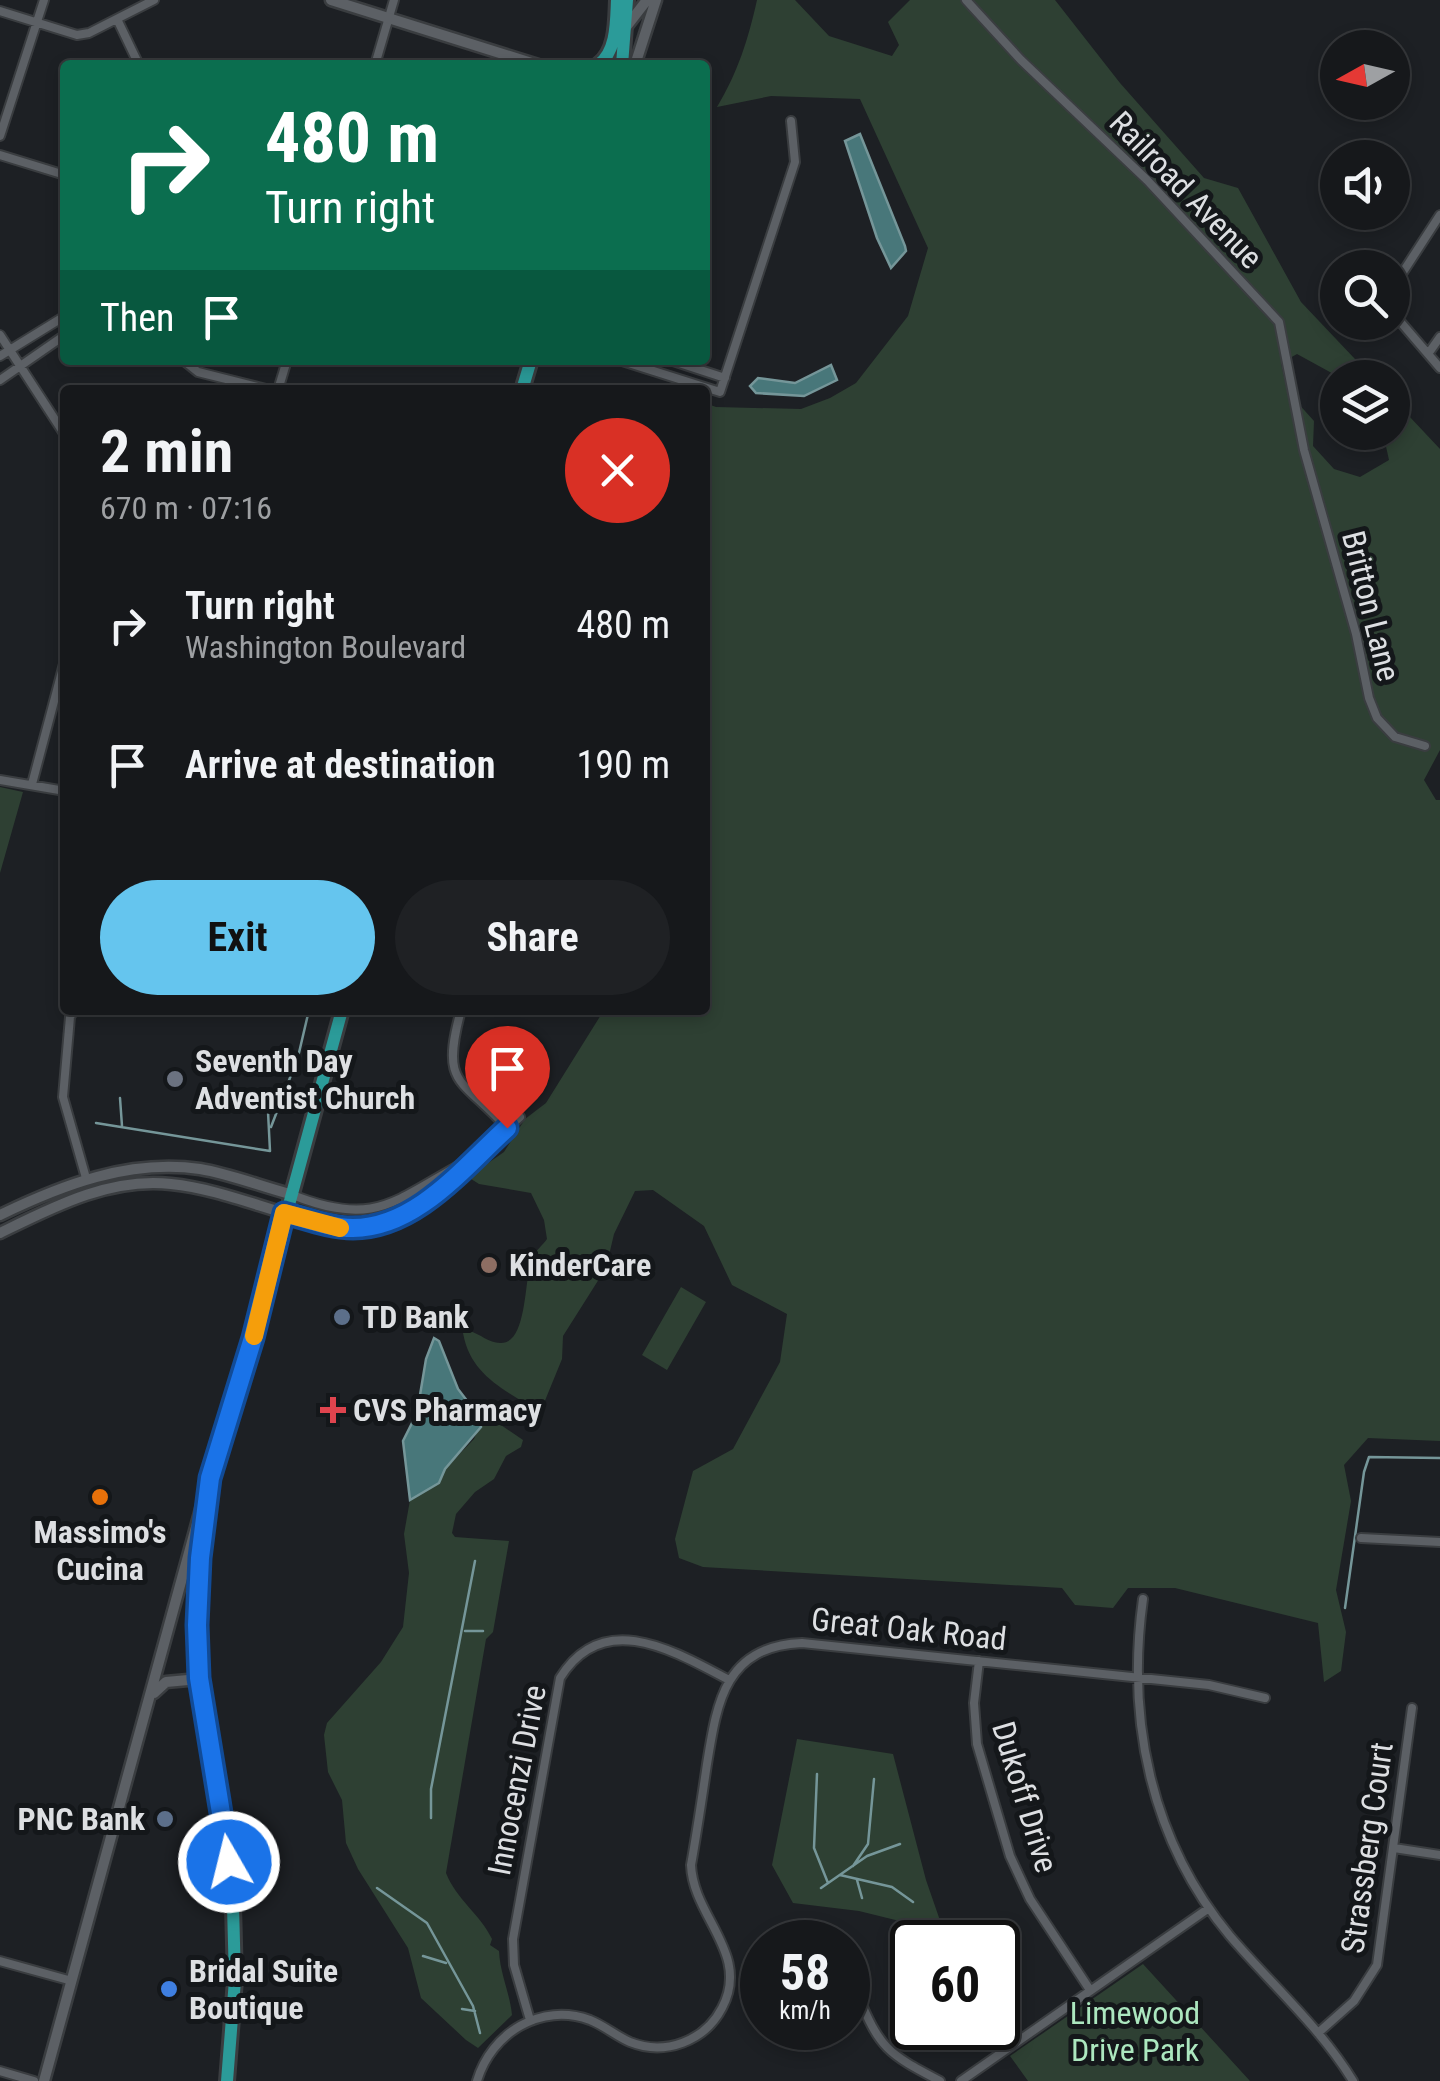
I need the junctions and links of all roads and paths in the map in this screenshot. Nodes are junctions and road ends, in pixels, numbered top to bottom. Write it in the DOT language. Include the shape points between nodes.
graph roads {
  1 [pos="44,0"];
  2 [pos="154,0"];
  3 [pos="331,0"];
  4 [pos="394,0"];
  5 [pos="616,0"];
  6 [pos="627,0"];
  7 [pos="647,0"];
  8 [pos="656,0"];
  9 [pos="966,0"];
  10 [pos="0,11"];
  11 [pos="389,18"];
  12 [pos="118,20"];
  13 [pos="37,22"];
  14 [pos="626,27"];
  15 [pos="612,44"];
  16 [pos="137,60"];
  17 [pos="376,60"];
  18 [pos="522,60"];
  19 [pos="606,60"];
  20 [pos="623,60"];
  21 [pos="637,60"];
  22 [pos="791,121"];
  23 [pos="0,136"];
  24 [pos="0,155"];
  25 [pos="60,173"];
  26 [pos="1440,214"];
  27 [pos="1410,261"];
  28 [pos="60,319"];
  29 [pos="1410,333"];
  30 [pos="0,335"];
  31 [pos="1440,337"];
  32 [pos="60,339"];
  33 [pos="10,350"];
  34 [pos="1428,354"];
  35 [pos="0,356"];
  36 [pos="189,365"];
  37 [pos="635,365"];
  38 [pos="685,365"];
  39 [pos="20,366"];
  40 [pos="1440,368"];
  41 [pos="725,378"];
  42 [pos="0,380"];
  43 [pos="250,385"];
  44 [pos="698,385"];
  45 [pos="710,389"];
  46 [pos="60,427"];
  47 [pos="1304,450"];
  48 [pos="60,679"];
  49 [pos="1425,746"];
  50 [pos="0,780"];
  51 [pos="32,784"];
  52 [pos="60,790"];
  53 [pos="71,1015"];
  54 [pos="341,1015"];
  55 [pos="460,1015"];
  56 [pos="520,1118"];
  57 [pos="507,1128"];
  58 [pos="477,1155"];
  59 [pos="86,1178"];
  60 [pos="100,1190"];
  61 [pos="290,1194"];
  62 [pos="81,1196"];
  63 [pos="284,1213"];
  64 [pos="0,1215"];
  65 [pos="0,1232"];
  66 [pos="210,1478"];
  67 [pos="1361,1538"];
  68 [pos="1440,1542"];
  69 [pos="1144,1599"];
  70 [pos="980,1661"];
  71 [pos="199,1678"];
  72 [pos="1137,1678"];
  73 [pos="729,1680"];
  74 [pos="151,1698"];
  75 [pos="1265,1698"];
  76 [pos="1412,1708"];
  77 [pos="1394,1848"];
  78 [pos="1440,1855"];
  79 [pos="1209,1908"];
  80 [pos="0,1961"];
  81 [pos="72,1981"];
  82 [pos="1090,1990"];
  83 [pos="530,2020"];
  84 [pos="870,2024"];
  85 [pos="1318,2032"];
  86 [pos="0,2071"];
  87 [pos="34,2081"];
  88 [pos="44,2081"];
  89 [pos="227,2081"];
  90 [pos="477,2081"];
  91 [pos="940,2081"];
  92 [pos="961,2081"];
  93 [pos="1354,2081"];
  1 -- 13 [label="street"];
  2 -- 12 [label="street"];
  3 -- 11 [label="street"];
  4 -- 11 [label="street"];
  5 -- 15 [label="main road"];
  6 -- 14 [label="main road"];
  7 -- 14 [label="street"];
  8 -- 21 [label="street"];
  9 -- 47 [label="street, Railroad Avenue" via="1278,322"];
  10 -- 13 [label="street"];
  11 -- 17 [label="street"];
  11 -- 18 [label="street"];
  12 -- 13 [label="street" via="76,35"];
  12 -- 16 [label="street"];
  13 -- 23 [label="street"];
  14 -- 15 [label="street"];
  14 -- 20 [label="main road"];
  15 -- 19 [label="main road"];
  22 -- 41 [label="street" via="795,162"];
  24 -- 25 [label="street"];
  26 -- 27 [label="street"];
  28 -- 33 [label="street"];
  29 -- 34 [label="street"];
  30 -- 33 [label="street"];
  31 -- 34 [label="street"];
  32 -- 39 [label="street"];
  33 -- 35 [label="street"];
  33 -- 39 [label="street"];
  34 -- 40 [label="street"];
  36 -- 43 [label="street"];
  37 -- 44 [label="street"];
  38 -- 41 [label="street"];
  39 -- 42 [label="street"];
  39 -- 46 [label="street"];
  41 -- 45 [label="street" via="720,392"];
  47 -- 49 [label="street, Britton Lane" via="1377,718 1395,737"];
  48 -- 51 [label="street"];
  50 -- 51 [label="street"];
  51 -- 52 [label="street"];
  53 -- 59 [label="street" via="63,1097"];
  54 -- 61 [label="main road"];
  55 -- 57 [label="street" via="454,1074"];
  56 -- 57 [label="street"];
  57 -- 58 [label="street"];
  58 -- 61 [label="street" via="366,1211 336,1210"];
  58 -- 63 [label="street" via="438,1191 378,1226 339,1228"];
  59 -- 60 [label="street"];
  59 -- 61 [label="street" via="163,1167 202,1170"];
  59 -- 62 [label="street"];
  59 -- 64 [label="street"];
  60 -- 62 [label="street"];
  60 -- 63 [label="street" via="168,1183"];
  61 -- 63 [label="main road"];
  62 -- 65 [label="street"];
  63 -- 66 [label="main road"];
  66 -- 71 [label="main road" via="198,1591"];
  66 -- 74 [label="street"];
  67 -- 68 [label="street"];
  69 -- 72 [label="street"];
  70 -- 72 [label="street, Great Oak Road"];
  70 -- 73 [label="street, Great Oak Road" via="789,1643 749,1659"];
  70 -- 82 [label="street, Dukoff Drive" via="977,1744 1010,1856"];
  71 -- 74 [label="street" via="166,1682"];
  71 -- 89 [label="main road" via="234,1906"];
  72 -- 75 [label="street, Great Oak Road"];
  72 -- 79 [label="street" via="1144,1758 1159,1810"];
  73 -- 83 [label="street, Innocenzi Drive" via="623,1639 585,1650 560,1678 513,1939"];
  73 -- 83 [label="street" via="715,1716 691,1865 730,1965 719,2014 702,2032 665,2047 628,2041 578,2016"];
  74 -- 81 [label="street"];
  76 -- 77 [label="street, Strassberg Court"];
  77 -- 78 [label="street"];
  77 -- 85 [label="street, Strassberg Court" via="1377,1965 1354,2001"];
  79 -- 82 [label="street"];
  79 -- 85 [label="street"];
  80 -- 81 [label="street"];
  81 -- 88 [label="street"];
  82 -- 92 [label="street"];
  83 -- 90 [label="street" via="495,2045"];
  84 -- 91 [label="street" via="888,2051"];
  85 -- 93 [label="street"];
  86 -- 87 [label="street"];
}
